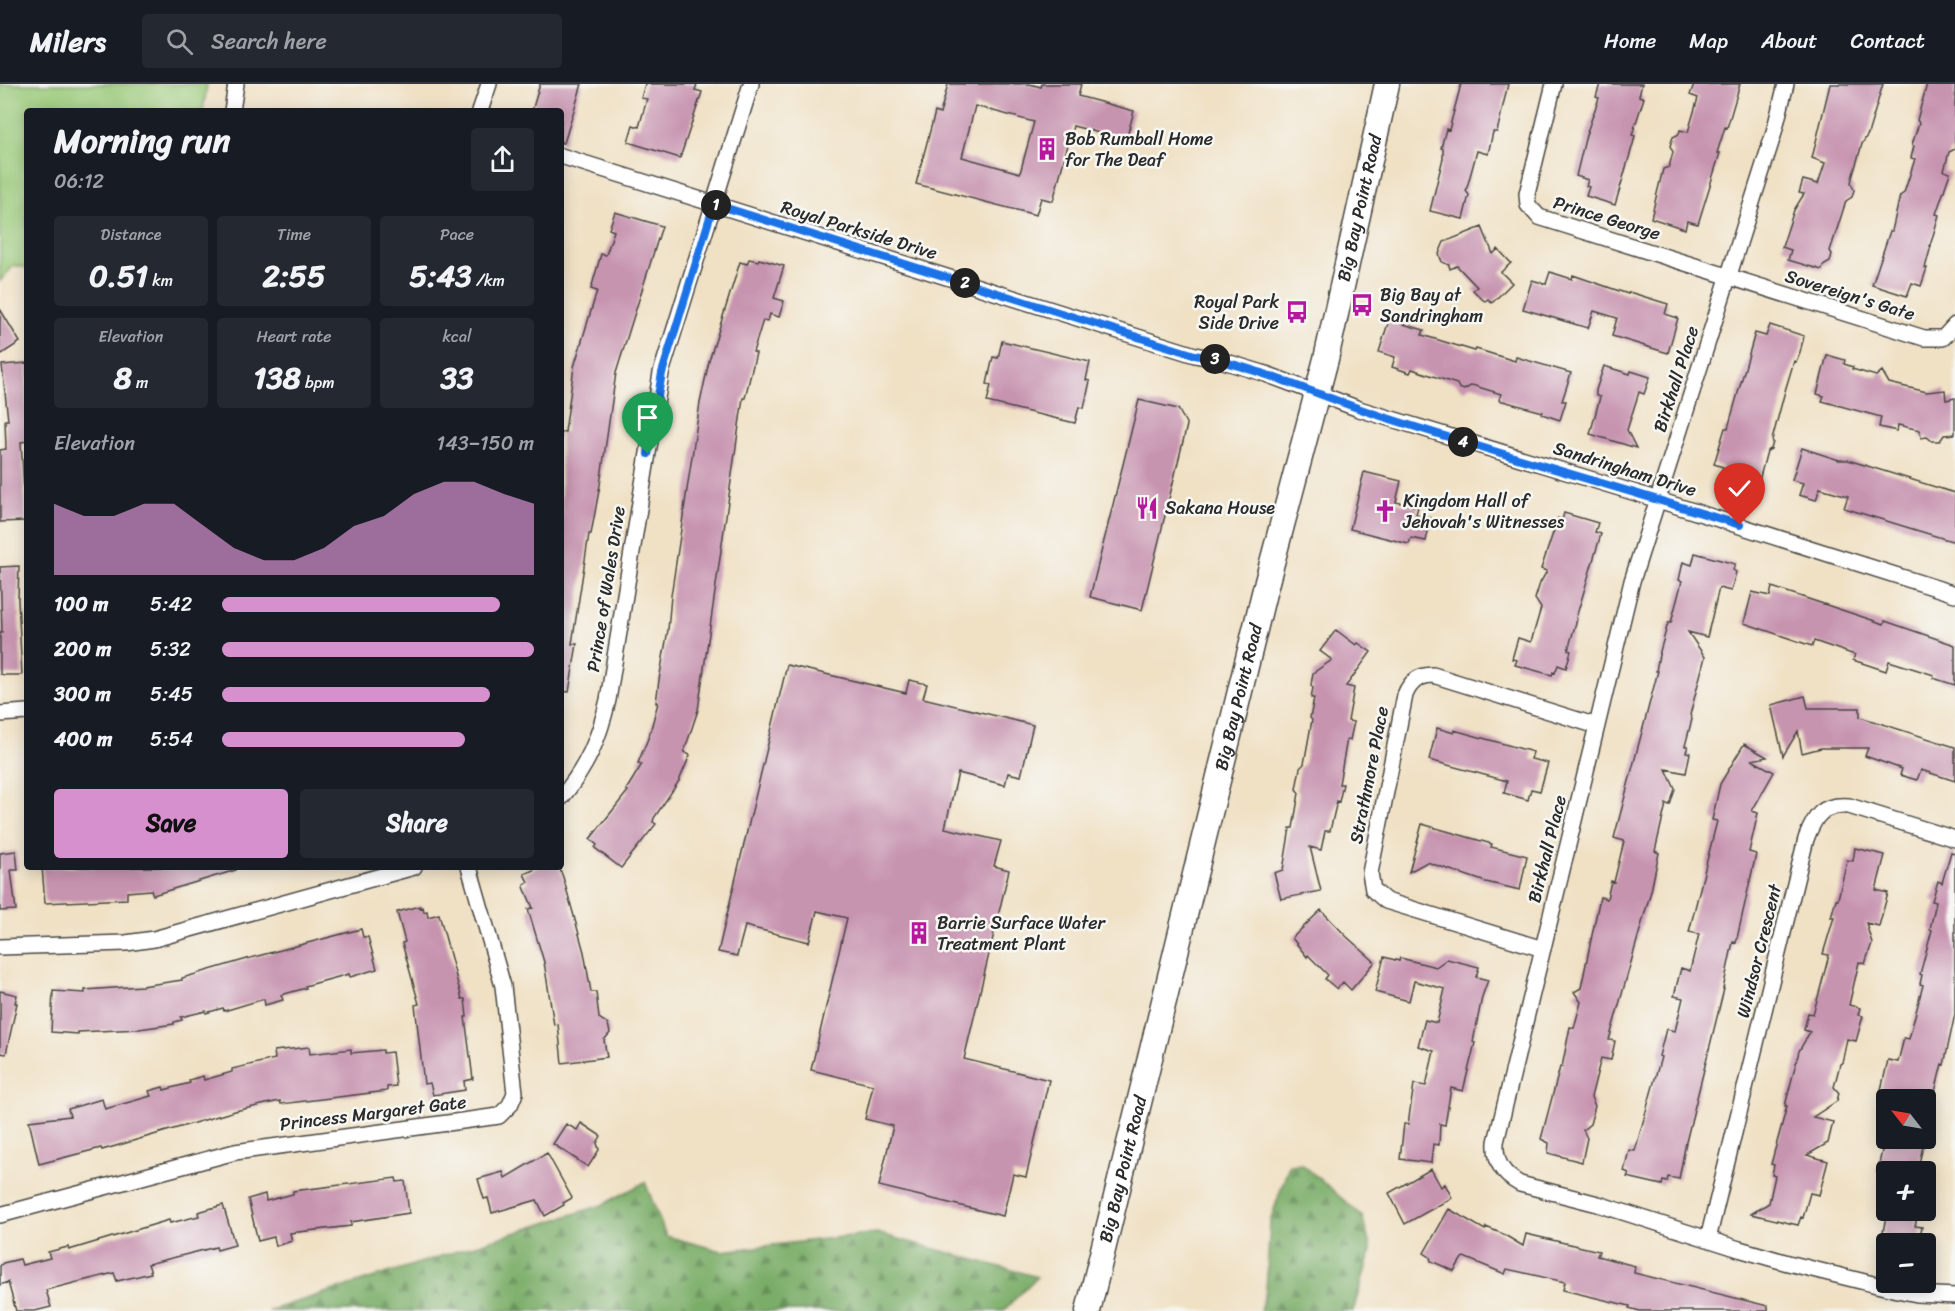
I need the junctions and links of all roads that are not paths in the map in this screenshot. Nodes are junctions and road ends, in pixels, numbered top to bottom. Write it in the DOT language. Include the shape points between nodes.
graph roads {
  1 [pos="236,84"];
  2 [pos="489,84"];
  3 [pos="750,84"];
  4 [pos="1388,84"];
  5 [pos="1554,84"];
  6 [pos="1786,84"];
  7 [pos="237,108"];
  8 [pos="481,108"];
  9 [pos="564,157"];
  10 [pos="714,204"];
  11 [pos="1729,277"];
  12 [pos="1955,325"];
  13 [pos="1317,393"];
  14 [pos="1658,499"];
  15 [pos="1955,594"];
  16 [pos="24,712"];
  17 [pos="0,714"];
  18 [pos="1597,726"];
  19 [pos="564,794"];
  20 [pos="1955,839"];
  21 [pos="403,870"];
  22 [pos="470,870"];
  23 [pos="0,947"];
  24 [pos="1543,949"];
  25 [pos="0,1215"];
  26 [pos="1708,1239"];
  27 [pos="1955,1296"];
  28 [pos="1088,1311"];
  1 -- 7 [label="street"];
  2 -- 8 [label="street"];
  3 -- 10 [label="street, Prince of Wales Drive"];
  4 -- 13 [label="main road, Big Bay Point Road"];
  5 -- 11 [label="street, Prince George" via="1527,195 1532,212 1566,227"];
  6 -- 11 [label="street, Birkhall Place"];
  9 -- 10 [label="street, Royal Parkside Drive"];
  10 -- 13 [label="street, Royal Parkside Drive"];
  10 -- 19 [label="street, Prince of Wales Drive" via="662,373 601,728 590,757"];
  11 -- 12 [label="street, Sovereign's Gate" via="1924,338 1943,338"];
  11 -- 14 [label="street, Birkhall Place"];
  13 -- 14 [label="street, Sandringham Drive" via="1448,437"];
  13 -- 28 [label="main road, Big Bay Point Road" via="1258,616"];
  14 -- 15 [label="street, Sandringham Drive"];
  14 -- 18 [label="street, Birkhall Place" via="1632,581"];
  16 -- 17 [label="street"];
  18 -- 24 [label="street, Birkhall Place"];
  18 -- 24 [label="street, Strathmore Place" via="1433,675 1414,680 1404,695 1370,873 1374,891 1386,901"];
  20 -- 26 [label="street, Windsor Crescent" via="1849,806 1834,805 1822,811 1812,824"];
  21 -- 23 [label="street" via="154,939 121,944"];
  22 -- 25 [label="street, Princess Margaret Gate" via="503,986 515,1093 499,1116 235,1152"];
  24 -- 26 [label="street, Birkhall Place" via="1496,1142 1499,1166 1508,1178 1520,1184"];
  26 -- 27 [label="street, Birkhall Place" via="1897,1290"];
}
